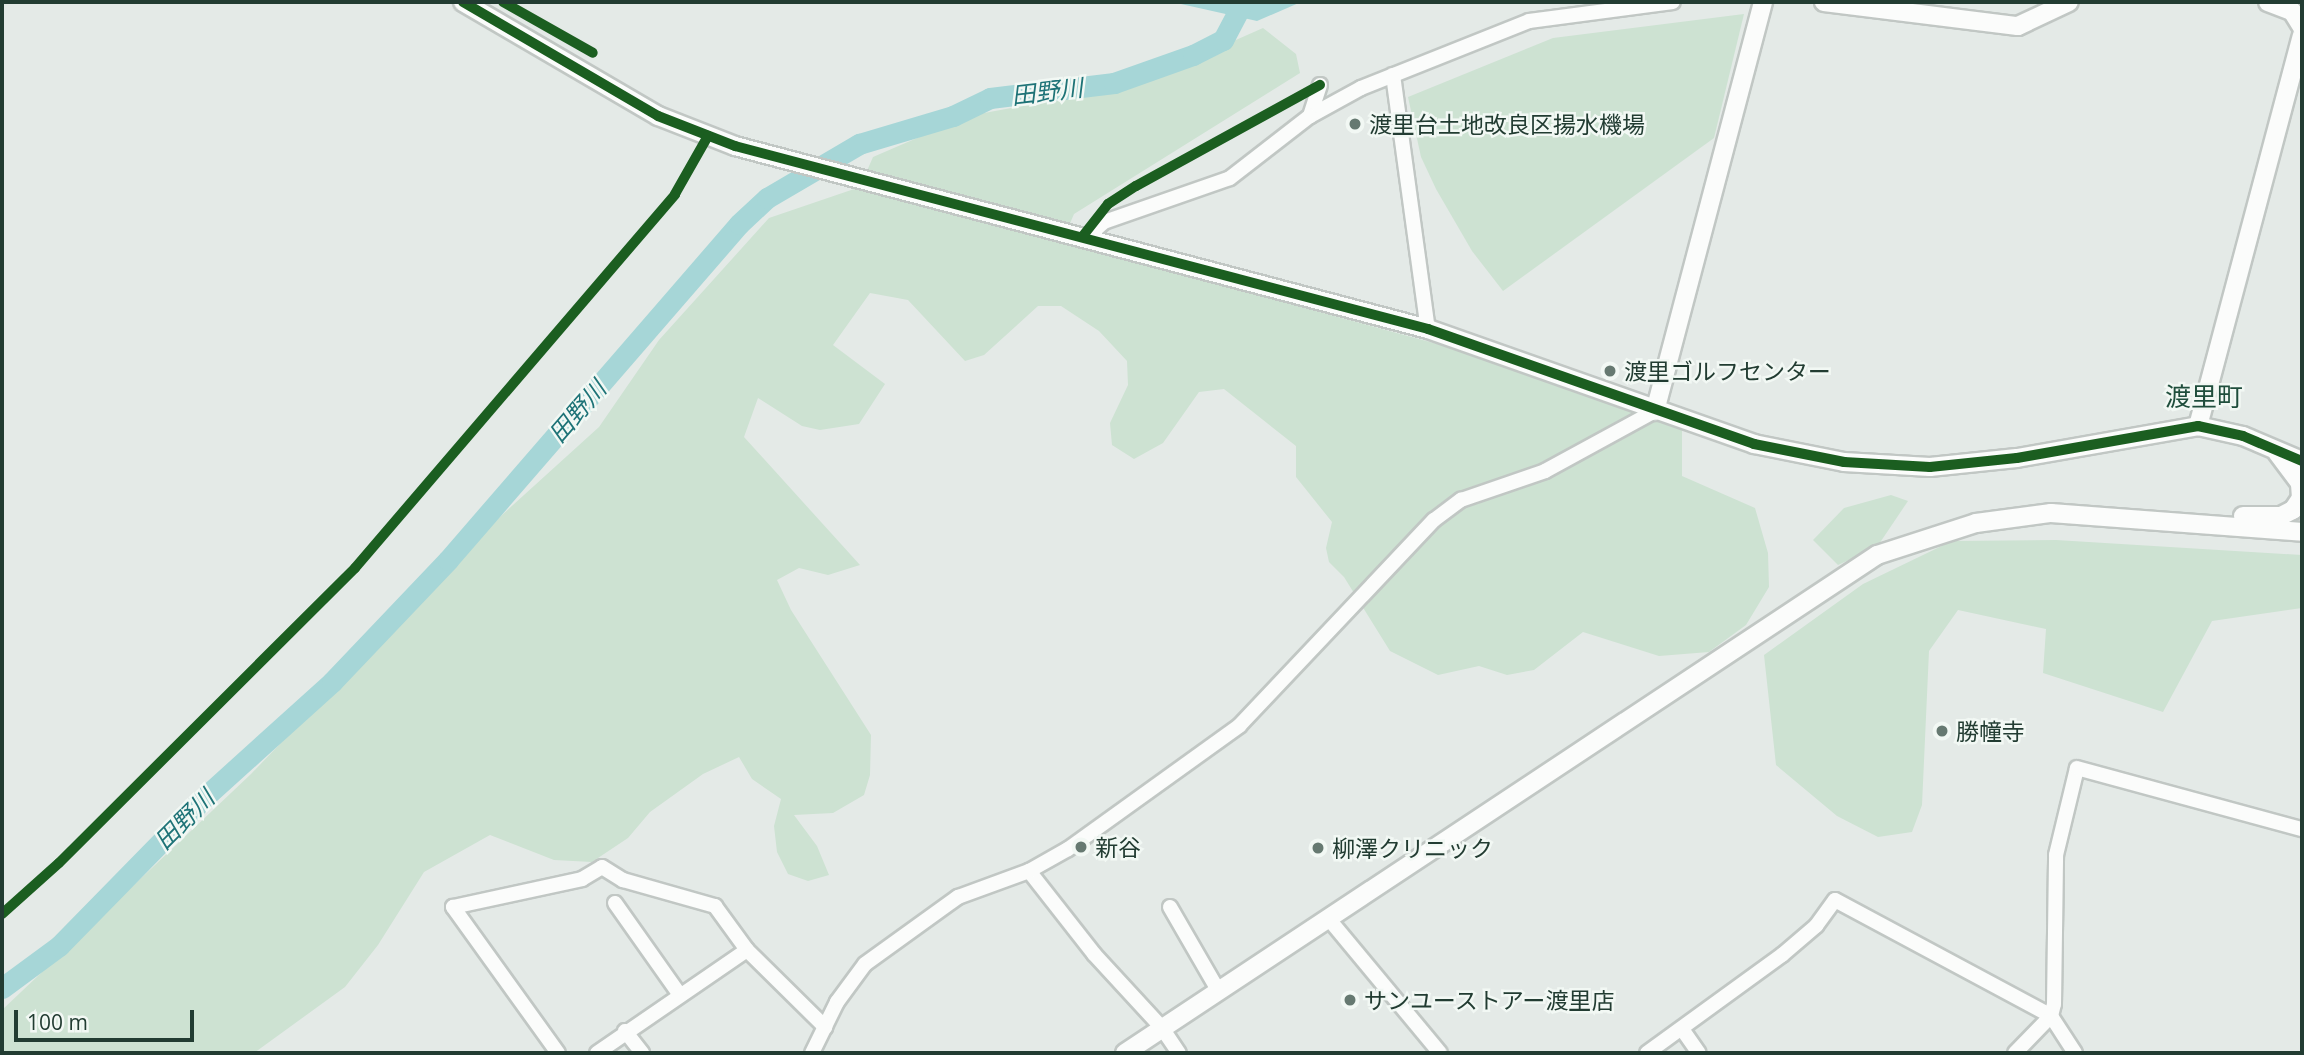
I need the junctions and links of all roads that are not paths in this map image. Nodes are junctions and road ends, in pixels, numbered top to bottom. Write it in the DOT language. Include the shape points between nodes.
graph roads {
  1 [pos="463,2"];
  2 [pos="1673,2"];
  3 [pos="1763,2"];
  4 [pos="1824,2"];
  5 [pos="2069,2"];
  6 [pos="2268,2"];
  7 [pos="2302,26"];
  8 [pos="1393,75"];
  9 [pos="1320,85"];
  10 [pos="1310,116"];
  11 [pos="1086,238"];
  12 [pos="1427,329"];
  13 [pos="1655,411"];
  14 [pos="2198,426"];
  15 [pos="2272,448"];
  16 [pos="2302,461"];
  17 [pos="2194,522"];
  18 [pos="2302,532"];
  19 [pos="2302,829"];
  20 [pos="1029,871"];
  21 [pos="615,903"];
  22 [pos="1170,907"];
  23 [pos="1328,918"];
  24 [pos="747,950"];
  25 [pos="1219,992"];
  26 [pos="680,995"];
  27 [pos="2051,1016"];
  28 [pos="825,1027"];
  29 [pos="1163,1028"];
  30 [pos="1682,1028"];
  31 [pos="625,1031"];
  32 [pos="558,1053"];
  33 [pos="597,1053"];
  34 [pos="642,1053"];
  35 [pos="812,1053"];
  36 [pos="1125,1053"];
  37 [pos="1179,1053"];
  38 [pos="1440,1053"];
  39 [pos="1647,1053"];
  40 [pos="1699,1053"];
  41 [pos="2015,1053"];
  42 [pos="2075,1053"];
  1 -- 11 [label="street" via="658,116 734,146"];
  2 -- 8 [label="street" via="1530,21"];
  3 -- 13 [label="street"];
  4 -- 5 [label="street" via="2018,26"];
  6 -- 7 [label="street"];
  7 -- 14 [label="street"];
  8 -- 10 [label="street"];
  8 -- 12 [label="street"];
  9 -- 10 [label="street"];
  10 -- 11 [label="street" via="1230,178 1104,222"];
  11 -- 12 [label="street"];
  12 -- 13 [label="street"];
  13 -- 14 [label="street" via="1754,444 1831,460 1930,467 2017,458"];
  13 -- 20 [label="street" via="1545,471 1461,500 1434,520 1239,726 1068,849"];
  14 -- 15 [label="street"];
  15 -- 16 [label="street"];
  15 -- 17 [label="street" via="2300,484 2301,498 2293,510 2281,516 2221,516"];
  17 -- 18 [label="street"];
  17 -- 23 [label="street" via="2051,513 1976,523 1877,555"];
  19 -- 27 [label="street" via="2077,768 2056,855 2058,937"];
  20 -- 28 [label="street" via="958,897 893,942 852,979"];
  20 -- 29 [label="street" via="1094,954"];
  21 -- 26 [label="street"];
  22 -- 25 [label="street"];
  23 -- 25 [label="street"];
  23 -- 38 [label="street"];
  24 -- 26 [label="street"];
  24 -- 28 [label="street"];
  24 -- 32 [label="street" via="715,906 623,880 602,867 582,879 453,907"];
  25 -- 29 [label="street"];
  26 -- 31 [label="street"];
  27 -- 30 [label="street" via="1835,900 1816,926"];
  27 -- 41 [label="street"];
  27 -- 42 [label="street"];
  28 -- 35 [label="street"];
  29 -- 36 [label="street"];
  29 -- 37 [label="street"];
  30 -- 39 [label="street"];
  30 -- 40 [label="street"];
  31 -- 33 [label="street"];
  31 -- 34 [label="street"];
}
